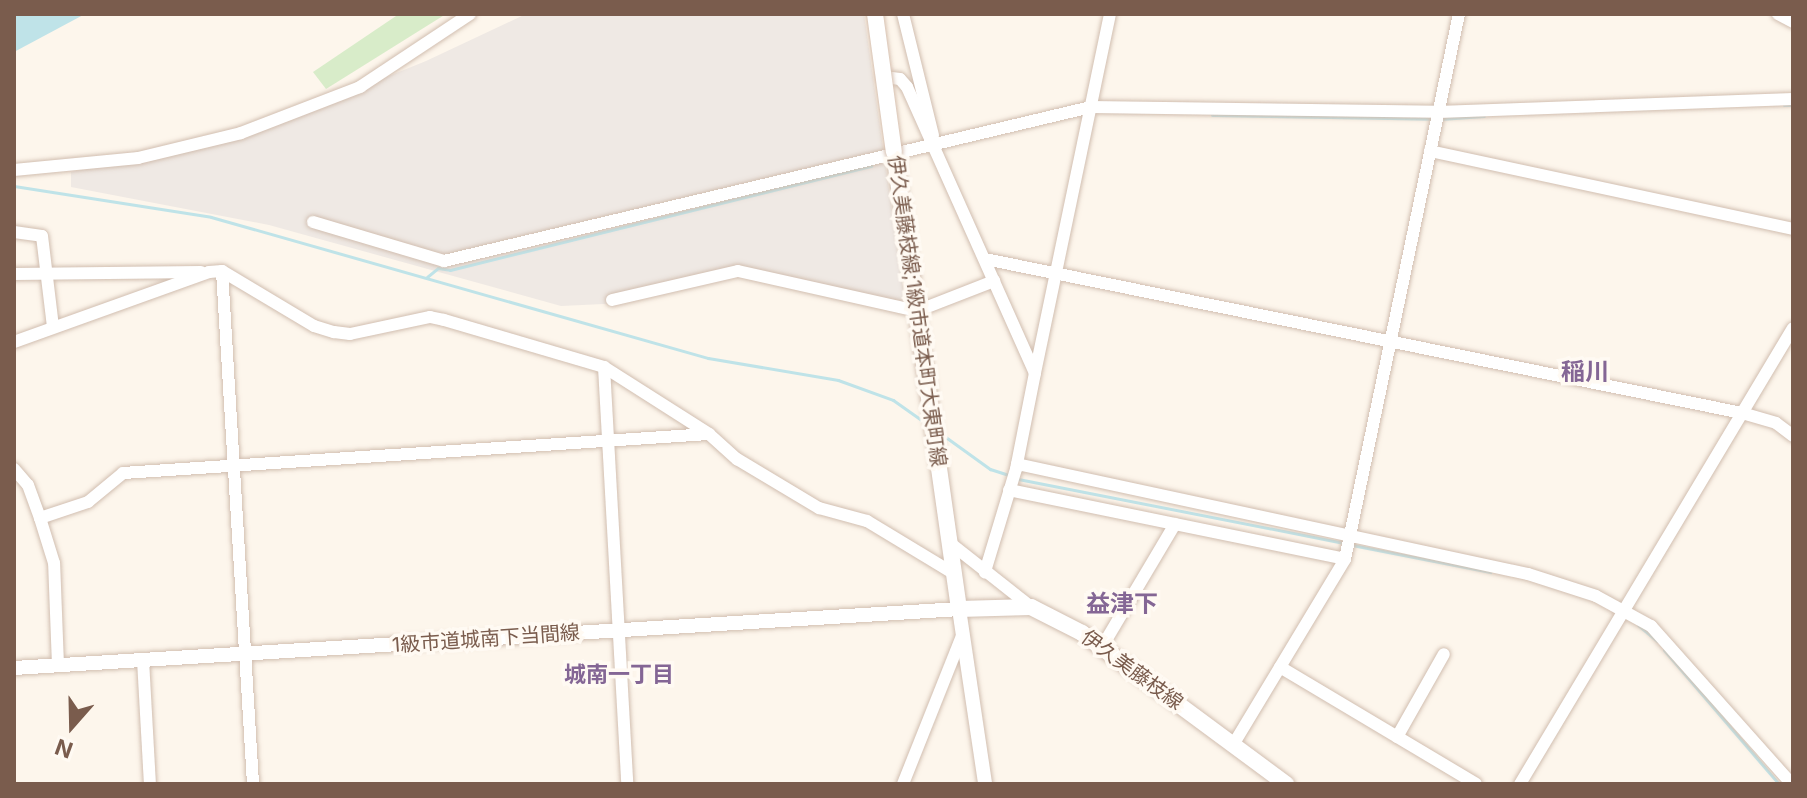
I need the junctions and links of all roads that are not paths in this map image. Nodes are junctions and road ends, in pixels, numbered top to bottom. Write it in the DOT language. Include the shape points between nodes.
graph roads {
  1 [pos="470,14"];
  2 [pos="875,14"];
  3 [pos="903,14"];
  4 [pos="1110,14"];
  5 [pos="1459,14"];
  6 [pos="1778,14"];
  7 [pos="1793,22"];
  8 [pos="884,77"];
  9 [pos="1793,99"];
  10 [pos="1091,107"];
  11 [pos="1438,112"];
  12 [pos="933,144"];
  13 [pos="894,151"];
  14 [pos="1430,151"];
  15 [pos="14,170"];
  16 [pos="313,222"];
  17 [pos="1793,229"];
  18 [pos="14,232"];
  19 [pos="985,259"];
  20 [pos="222,271"];
  21 [pos="209,272"];
  22 [pos="47,273"];
  23 [pos="1057,273"];
  24 [pos="14,274"];
  25 [pos="994,281"];
  26 [pos="612,300"];
  27 [pos="917,311"];
  28 [pos="53,327"];
  29 [pos="1793,328"];
  30 [pos="1390,341"];
  31 [pos="14,342"];
  32 [pos="604,367"];
  33 [pos="1035,373"];
  34 [pos="1742,413"];
  35 [pos="709,434"];
  36 [pos="1793,436"];
  37 [pos="607,439"];
  38 [pos="231,464"];
  39 [pos="1016,467"];
  40 [pos="14,469"];
  41 [pos="1009,490"];
  42 [pos="40,518"];
  43 [pos="1175,524"];
  44 [pos="1350,539"];
  45 [pos="950,543"];
  46 [pos="1345,559"];
  47 [pos="985,572"];
  48 [pos="953,573"];
  49 [pos="1031,607"];
  50 [pos="959,609"];
  51 [pos="1625,609"];
  52 [pos="617,631"];
  53 [pos="963,633"];
  54 [pos="1102,647"];
  55 [pos="244,654"];
  56 [pos="1444,654"];
  57 [pos="143,660"];
  58 [pos="58,665"];
  59 [pos="1280,667"];
  60 [pos="14,668"];
  61 [pos="1397,737"];
  62 [pos="1233,745"];
  63 [pos="150,784"];
  64 [pos="253,784"];
  65 [pos="627,784"];
  66 [pos="903,784"];
  67 [pos="985,784"];
  68 [pos="1286,784"];
  69 [pos="1476,784"];
  70 [pos="1520,784"];
  71 [pos="1792,784"];
  1 -- 15 [label="street" via="360,87 241,133 138,158"];
  2 -- 8 [label="main road, 伊久美藤枝線;1級市道本町大東町線, bridge"];
  3 -- 12 [label="street"];
  4 -- 10 [label="street"];
  5 -- 11 [label="street"];
  6 -- 7 [label="street"];
  8 -- 12 [label="street" via="900,79 907,87"];
  8 -- 13 [label="main road, 伊久美藤枝線;1級市道本町大東町線, bridge"];
  9 -- 11 [label="street"];
  10 -- 11 [label="street"];
  10 -- 12 [label="street"];
  10 -- 23 [label="street"];
  11 -- 14 [label="street"];
  12 -- 13 [label="street"];
  12 -- 19 [label="street"];
  13 -- 16 [label="street" via="444,261"];
  13 -- 27 [label="main road, 伊久美藤枝線;1級市道本町大東町線"];
  14 -- 17 [label="street"];
  14 -- 30 [label="street"];
  18 -- 22 [label="street" via="42,236"];
  19 -- 23 [label="street"];
  19 -- 25 [label="street"];
  20 -- 21 [label="street"];
  20 -- 32 [label="street" via="292,314 334,332 350,334 430,317"];
  20 -- 38 [label="street"];
  21 -- 22 [label="street"];
  21 -- 28 [label="street"];
  22 -- 24 [label="street"];
  22 -- 28 [label="street"];
  23 -- 30 [label="street"];
  23 -- 33 [label="street"];
  25 -- 27 [label="street"];
  25 -- 33 [label="street"];
  26 -- 27 [label="street" via="738,271"];
  27 -- 45 [label="main road, 伊久美藤枝線;1級市道本町大東町線"];
  28 -- 31 [label="street"];
  29 -- 34 [label="street"];
  30 -- 34 [label="street"];
  30 -- 44 [label="street"];
  32 -- 35 [label="street"];
  32 -- 37 [label="street"];
  33 -- 39 [label="street"];
  34 -- 36 [label="street" via="1776,423"];
  34 -- 51 [label="street"];
  35 -- 37 [label="street"];
  35 -- 48 [label="street" via="737,459 819,508 867,521"];
  37 -- 38 [label="street"];
  37 -- 52 [label="street"];
  38 -- 42 [label="street" via="123,473 88,502"];
  38 -- 55 [label="street"];
  39 -- 41 [label="street"];
  39 -- 44 [label="street"];
  40 -- 42 [label="street" via="28,485"];
  41 -- 43 [label="street"];
  41 -- 47 [label="street"];
  42 -- 58 [label="street" via="54,563"];
  43 -- 46 [label="street"];
  43 -- 54 [label="street"];
  44 -- 46 [label="street"];
  44 -- 51 [label="street" via="1528,574"];
  45 -- 47 [label="street"];
  45 -- 48 [label="main road, 伊久美藤枝線;1級市道本町大東町線"];
  46 -- 59 [label="street"];
  47 -- 49 [label="street"];
  48 -- 50 [label="main road, 伊久美藤枝線;1級市道本町大東町線"];
  49 -- 50 [label="main road"];
  49 -- 54 [label="main road, 伊久美藤枝線"];
  50 -- 52 [label="street, 1級市道城南下当間線"];
  50 -- 53 [label="street"];
  51 -- 70 [label="street"];
  51 -- 71 [label="street" via="1678,652"];
  52 -- 55 [label="street, 1級市道城南下当間線"];
  52 -- 65 [label="street"];
  53 -- 66 [label="street"];
  53 -- 67 [label="street"];
  54 -- 62 [label="main road, 伊久美藤枝線"];
  55 -- 57 [label="street, 1級市道城南下当間線"];
  55 -- 64 [label="street"];
  56 -- 61 [label="street"];
  57 -- 58 [label="street, 1級市道城南下当間線"];
  57 -- 63 [label="street"];
  58 -- 60 [label="street, 1級市道城南下当間線"];
  59 -- 61 [label="street"];
  59 -- 62 [label="street"];
  61 -- 69 [label="street"];
  62 -- 68 [label="main road, 伊久美藤枝線"];
}
